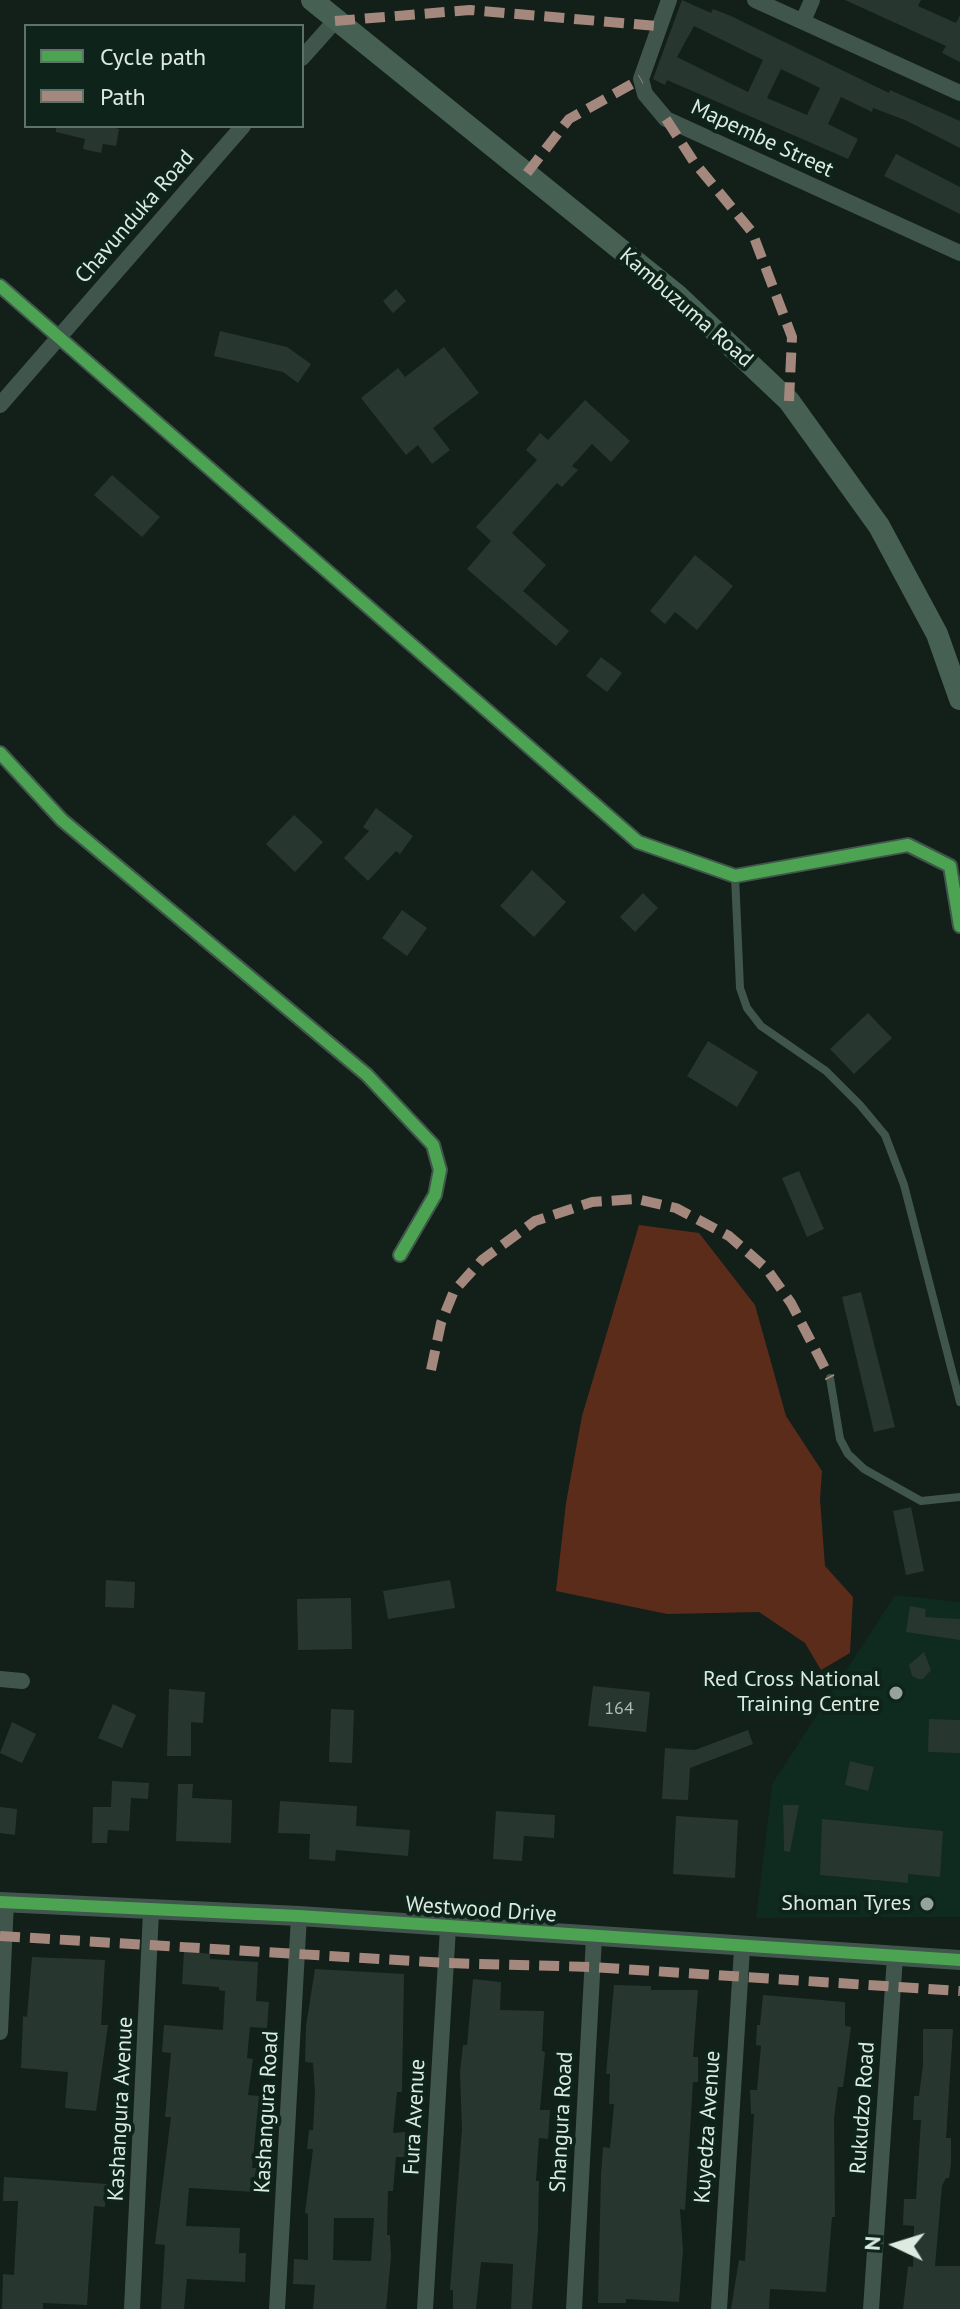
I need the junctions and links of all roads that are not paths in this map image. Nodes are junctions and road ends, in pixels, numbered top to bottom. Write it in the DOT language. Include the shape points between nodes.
graph roads {
  1 [pos="312,0"];
  2 [pos="669,0"];
  3 [pos="755,0"];
  4 [pos="812,0"];
  5 [pos="335,21"];
  6 [pos="803,21"];
  7 [pos="304,56"];
  8 [pos="960,93"];
  9 [pos="241,128"];
  10 [pos="960,253"];
  11 [pos="0,286"];
  12 [pos="60,338"];
  13 [pos="0,405"];
  14 [pos="960,699"];
  15 [pos="0,753"];
  16 [pos="735,876"];
  17 [pos="960,926"];
  18 [pos="400,1255"];
  19 [pos="830,1378"];
  20 [pos="960,1402"];
  21 [pos="960,1497"];
  22 [pos="0,1679"];
  23 [pos="22,1681"];
  24 [pos="3,1902"];
  25 [pos="151,1912"];
  26 [pos="299,1916"];
  27 [pos="448,1928"];
  28 [pos="594,1938"];
  29 [pos="742,1949"];
  30 [pos="895,1957"];
  31 [pos="960,1960"];
  32 [pos="0,2032"];
  33 [pos="132,2309"];
  34 [pos="277,2309"];
  35 [pos="425,2309"];
  36 [pos="574,2309"];
  37 [pos="719,2309"];
  38 [pos="871,2309"];
  1 -- 5 [label="main road, Kambuzuma Road"];
  2 -- 10 [label="street, Mapembe Street" via="641,79 645,94 666,119"];
  3 -- 6 [label="street"];
  4 -- 6 [label="street"];
  5 -- 7 [label="street"];
  5 -- 14 [label="main road, Kambuzuma Road" via="677,295 789,401 879,526 937,634"];
  6 -- 8 [label="street"];
  9 -- 12 [label="street, Chavunduka Road"];
  11 -- 12 [label="street"];
  12 -- 13 [label="street, Chavunduka Road"];
  12 -- 16 [label="street" via="638,842"];
  15 -- 18 [label="street" via="62,820 367,1075 433,1145 440,1170 435,1195"];
  16 -- 17 [label="street" via="908,845 950,866"];
  16 -- 20 [label="lane" via="740,988 747,1008 761,1026 826,1071 885,1135 904,1185"];
  19 -- 21 [label="lane" via="840,1439 864,1469 921,1501"];
  22 -- 23 [label="street"];
  24 -- 25 [label="street, Westwood Drive"];
  24 -- 32 [label="street"];
  25 -- 26 [label="street, Westwood Drive"];
  25 -- 33 [label="street, Kashangura Avenue"];
  26 -- 27 [label="street, Westwood Drive"];
  26 -- 34 [label="street, Kashangura Road"];
  27 -- 28 [label="street, Westwood Drive"];
  27 -- 35 [label="street, Fura Avenue"];
  28 -- 29 [label="street, Westwood Drive"];
  28 -- 36 [label="street, Shangura Road"];
  29 -- 30 [label="street, Westwood Drive"];
  29 -- 37 [label="street, Kuyedza Avenue"];
  30 -- 31 [label="street, Westwood Drive"];
  30 -- 38 [label="street, Rukudzo Road"];
}
